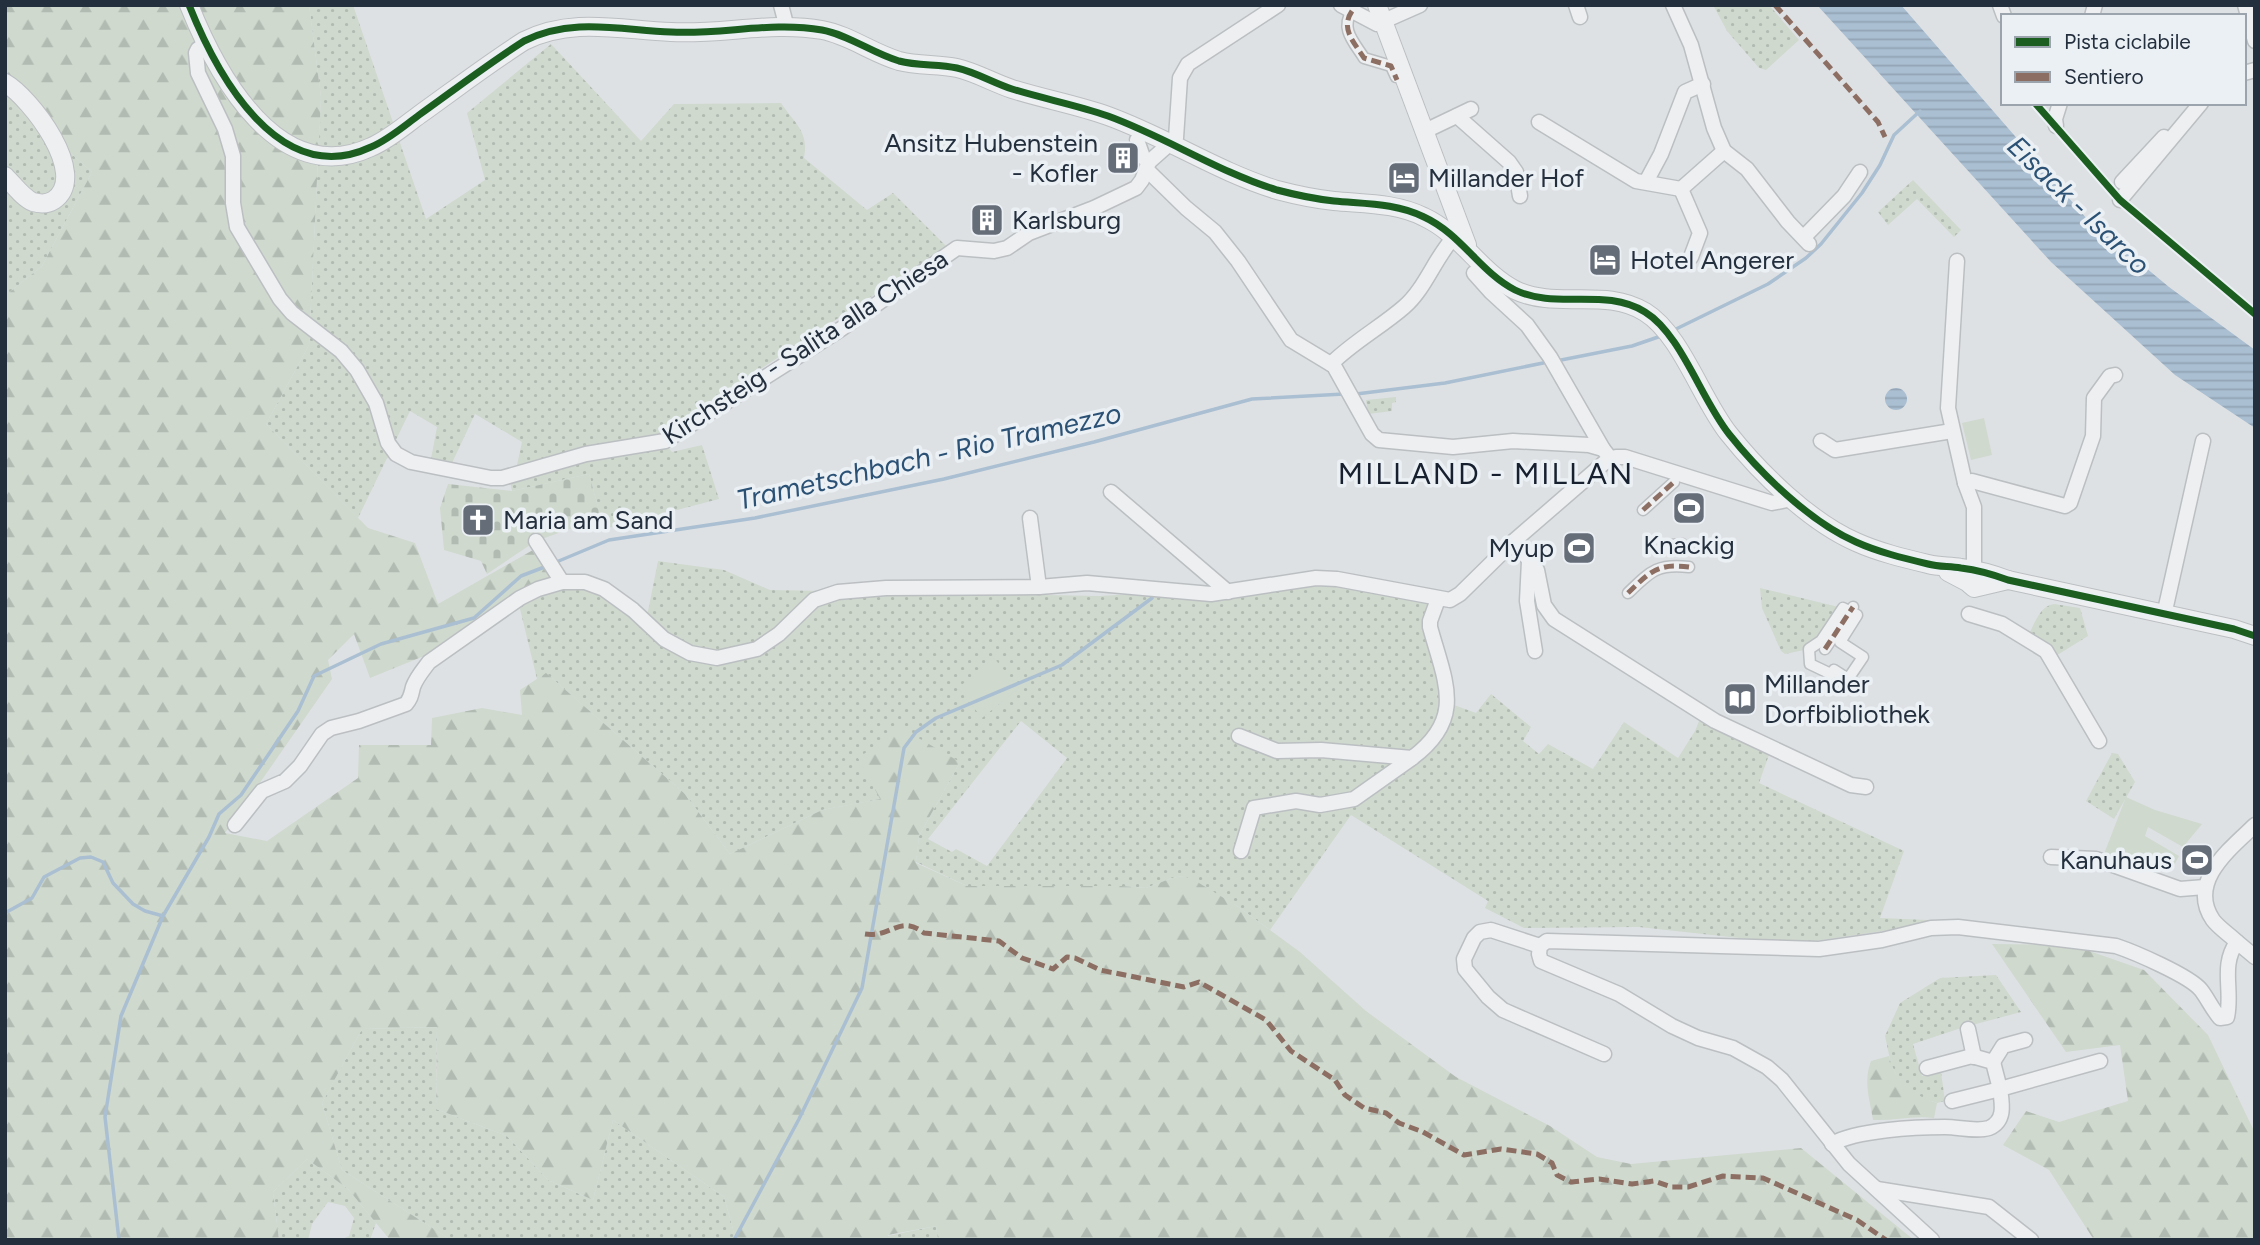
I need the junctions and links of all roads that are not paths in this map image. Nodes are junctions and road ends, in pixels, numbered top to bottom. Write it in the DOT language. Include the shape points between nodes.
graph roads {
  1 [pos="189,5"];
  2 [pos="781,5"];
  3 [pos="1278,5"];
  4 [pos="1420,5"];
  5 [pos="1673,5"];
  6 [pos="2245,5"];
  7 [pos="1346,8"];
  8 [pos="1380,13"];
  9 [pos="787,28"];
  10 [pos="2255,41"];
  11 [pos="205,45"];
  12 [pos="1397,80"];
  13 [pos="5,83"];
  14 [pos="1703,84"];
  15 [pos="2059,105"];
  16 [pos="2192,105"];
  17 [pos="2199,105"];
  18 [pos="1471,109"];
  19 [pos="1457,116"];
  20 [pos="1539,122"];
  21 [pos="2056,126"];
  22 [pos="1425,131"];
  23 [pos="1137,140"];
  24 [pos="1170,144"];
  25 [pos="1724,151"];
  26 [pos="1148,166"];
  27 [pos="1860,172"];
  28 [pos="5,176"];
  29 [pos="2122,182"];
  30 [pos="1646,183"];
  31 [pos="1681,189"];
  32 [pos="1520,196"];
  33 [pos="2120,200"];
  34 [pos="1451,202"];
  35 [pos="1428,218"];
  36 [pos="1462,242"];
  37 [pos="1691,257"];
  38 [pos="1956,261"];
  39 [pos="1474,273"];
  40 [pos="1331,364"];
  41 [pos="2115,375"];
  42 [pos="1952,431"];
  43 [pos="1821,441"];
  44 [pos="2203,441"];
  45 [pos="1606,454"];
  46 [pos="1674,482"];
  47 [pos="1965,483"];
  48 [pos="1111,492"];
  49 [pos="1792,499"];
  50 [pos="1643,510"];
  51 [pos="1030,518"];
  52 [pos="1514,541"];
  53 [pos="539,545"];
  54 [pos="1972,549"];
  55 [pos="1529,561"];
  56 [pos="1689,567"];
  57 [pos="1945,567"];
  58 [pos="1976,576"];
  59 [pos="560,579"];
  60 [pos="1039,587"];
  61 [pos="1228,592"];
  62 [pos="1628,593"];
  63 [pos="1438,599"];
  64 [pos="1851,610"];
  65 [pos="1969,614"];
  66 [pos="2164,615"];
  67 [pos="2255,623"];
  68 [pos="2234,629"];
  69 [pos="2255,636"];
  70 [pos="1825,649"];
  71 [pos="1535,651"];
  72 [pos="1239,736"];
  73 [pos="2099,741"];
  74 [pos="1412,758"];
  75 [pos="1866,787"];
  76 [pos="235,825"];
  77 [pos="2255,825"];
  78 [pos="1241,851"];
  79 [pos="2050,857"];
  80 [pos="2205,887"];
  81 [pos="2237,942"];
  82 [pos="1540,946"];
  83 [pos="2255,957"];
  84 [pos="1968,1029"];
  85 [pos="2025,1040"];
  86 [pos="1604,1054"];
  87 [pos="1974,1057"];
  88 [pos="2100,1061"];
  89 [pos="1993,1062"];
  90 [pos="1927,1068"];
  91 [pos="2000,1089"];
  92 [pos="1952,1101"];
  93 [pos="1832,1144"];
  94 [pos="1876,1189"];
  95 [pos="1932,1240"];
  96 [pos="2031,1240"];
  1 -- 11 [label="street"];
  2 -- 9 [label="street"];
  3 -- 24 [label="street" via="1188,64 1180,78 1178,133"];
  4 -- 8 [label="street"];
  5 -- 14 [label="street"];
  6 -- 10 [label="street"];
  7 -- 8 [label="street" via="1377,24"];
  7 -- 12 [label="street" via="1346,29 1364,58 1391,66"];
  8 -- 22 [label="street"];
  9 -- 11 [label="street" via="678,33 579,26 548,31 519,45 374,146 331,157 300,151 274,135 237,96"];
  9 -- 24 [label="street" via="819,29 898,60 958,68 1112,118"];
  11 -- 26 [label="street, Kirchsteig - Salita alla Chiesa" via="196,53 198,74 226,129 233,156 237,227 280,299 357,370 396,454 464,475 502,478 586,454 665,441 841,329 957,248 1007,248 1029,233 1136,188"];
  13 -- 28 [label="street" via="30,103 44,123 57,146 66,178 56,199 34,203"];
  14 -- 25 [label="street"];
  14 -- 30 [label="street" via="1685,92"];
  15 -- 21 [label="street"];
  16 -- 29 [label="street"];
  17 -- 33 [label="street"];
  18 -- 19 [label="street"];
  19 -- 22 [label="street"];
  19 -- 32 [label="street" via="1517,172"];
  20 -- 30 [label="street"];
  22 -- 34 [label="street"];
  23 -- 26 [label="street"];
  24 -- 26 [label="street, Kirchsteig - Salita alla Chiesa"];
  24 -- 35 [label="street" via="1274,189 1329,201 1394,206"];
  25 -- 27 [label="street" via="1746,169 1806,240"];
  25 -- 31 [label="street"];
  26 -- 40 [label="street" via="1185,208 1215,232 1291,340"];
  30 -- 31 [label="street"];
  31 -- 37 [label="street" via="1700,233"];
  34 -- 35 [label="street"];
  34 -- 36 [label="street"];
  35 -- 36 [label="street"];
  36 -- 40 [label="street" via="1434,263 1405,306"];
  36 -- 49 [label="street" via="1513,289 1550,299 1622,302 1650,315 1669,333 1728,433"];
  38 -- 42 [label="street" via="1948,408"];
  39 -- 45 [label="street" via="1527,325"];
  40 -- 45 [label="street" via="1379,440 1453,447 1535,441 1589,445"];
  41 -- 47 [label="street" via="2094,398 2093,436 2070,503 2065,506 1972,481"];
  42 -- 43 [label="street" via="1835,450"];
  42 -- 47 [label="street"];
  44 -- 66 [label="street"];
  45 -- 49 [label="street" via="1772,503"];
  45 -- 52 [label="street"];
  46 -- 50 [label="street"];
  47 -- 54 [label="street" via="1974,507"];
  48 -- 61 [label="street"];
  49 -- 57 [label="street" via="1857,543"];
  51 -- 60 [label="street"];
  52 -- 55 [label="street"];
  52 -- 63 [label="street" via="1460,594 1450,600"];
  53 -- 59 [label="street"];
  54 -- 57 [label="street"];
  54 -- 58 [label="street"];
  55 -- 71 [label="street" via="1527,601"];
  55 -- 75 [label="street" via="1537,570 1544,605 1561,624 1715,721 1851,785"];
  56 -- 62 [label="street" via="1670,565 1653,570"];
  57 -- 58 [label="street"];
  58 -- 66 [label="street"];
  59 -- 60 [label="street" via="604,589 664,639 690,653 717,658 757,649 814,600 838,592"];
  59 -- 76 [label="street" via="520,598 429,662 406,704 322,734 293,773 262,792"];
  60 -- 61 [label="street" via="1101,583"];
  61 -- 63 [label="street" via="1316,578"];
  63 -- 74 [label="street" via="1430,627 1446,688 1446,717 1433,740"];
  64 -- 64 [label="street" via="1857,615 1840,642 1863,657 1848,679 1810,663 1809,649 1821,642 1843,608"];
  64 -- 70 [label="street"];
  65 -- 73 [label="street" via="2002,624 2046,651"];
  66 -- 68 [label="street"];
  67 -- 68 [label="street"];
  68 -- 69 [label="street"];
  72 -- 74 [label="street" via="1277,751"];
  74 -- 78 [label="street" via="1354,799 1254,808"];
  77 -- 80 [label="street" via="2212,870"];
  79 -- 80 [label="street" via="2096,859 2180,889"];
  80 -- 81 [label="street" via="2206,907 2214,921"];
  81 -- 82 [label="street" via="2227,968 2227,1017 2220,1018 2191,980 2116,946 1958,927 1819,949 1547,941"];
  81 -- 83 [label="street"];
  82 -- 86 [label="street" via="1491,930 1480,932 1464,959 1465,969 1503,1010"];
  82 -- 93 [label="street" via="1541,961 1767,1067"];
  84 -- 87 [label="street"];
  85 -- 89 [label="street" via="2003,1046"];
  87 -- 89 [label="street"];
  87 -- 90 [label="street"];
  88 -- 91 [label="street"];
  89 -- 91 [label="street"];
  91 -- 92 [label="street"];
  91 -- 93 [label="street" via="2000,1119 1990,1127 1881,1132"];
  93 -- 94 [label="street"];
  94 -- 95 [label="street"];
  94 -- 96 [label="street" via="1989,1208"];
}
